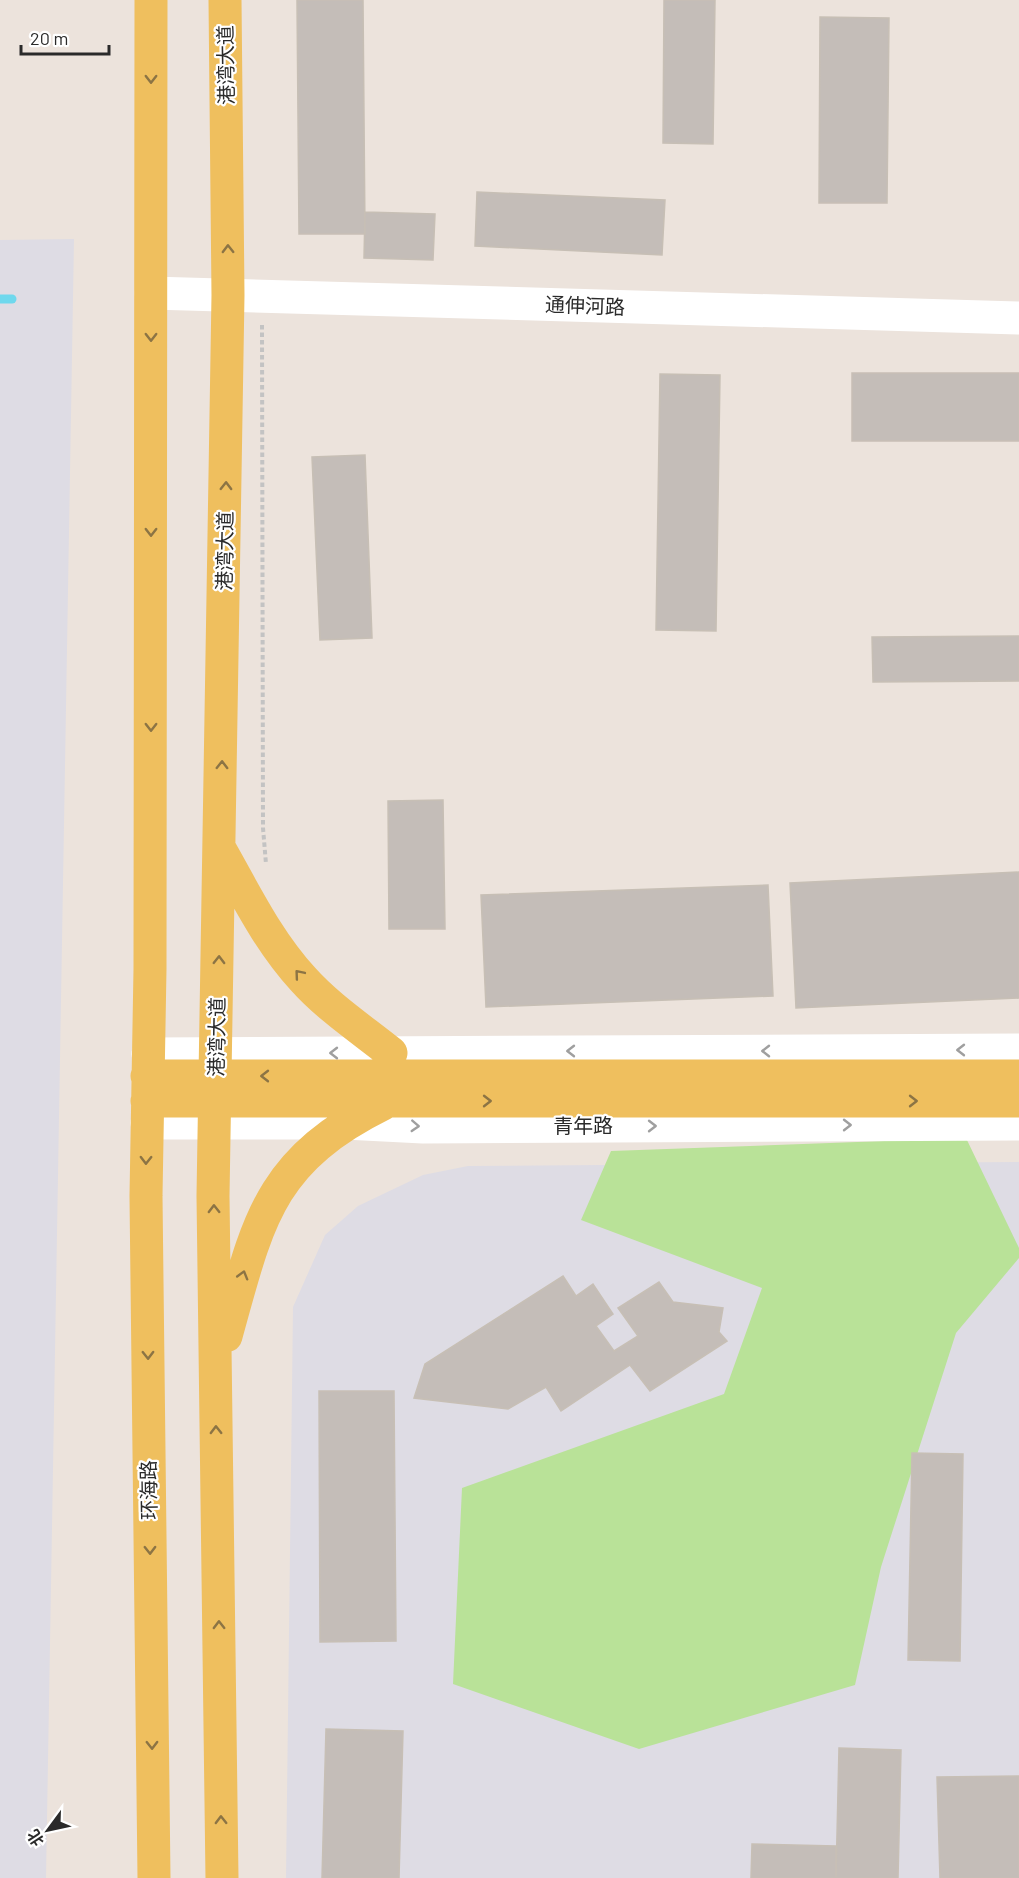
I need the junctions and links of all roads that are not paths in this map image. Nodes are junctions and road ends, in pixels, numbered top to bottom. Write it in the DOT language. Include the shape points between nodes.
graph roads {
  1 [pos="151,0"];
  2 [pos="225,0"];
  3 [pos="151,293"];
  4 [pos="228,296"];
  5 [pos="1019,318"];
  6 [pos="220,851"];
  7 [pos="1019,1050"];
  8 [pos="391,1053"];
  9 [pos="1019,1076"];
  10 [pos="147,1088"];
  11 [pos="216,1089"];
  12 [pos="388,1101"];
  13 [pos="1019,1101"];
  14 [pos="345,1123"];
  15 [pos="1019,1124"];
  16 [pos="216,1372"];
  17 [pos="154,1878"];
  18 [pos="222,1878"];
  1 -- 3 [label="main road, one-way"];
  4 -- 2 [label="main road, 港湾大道, one-way"];
  3 -- 4 [label="street, 通伸河路"];
  3 -- 10 [label="main road, one-way"];
  4 -- 5 [label="street, 通伸河路"];
  6 -- 4 [label="main road, 港湾大道, one-way"];
  8 -- 6 [label="main road, one-way" via="328,1004 303,979 271,939"];
  11 -- 6 [label="main road, 港湾大道, one-way"];
  7 -- 8 [label="street, 青年路, one-way"];
  8 -- 11 [label="street, 青年路, one-way"];
  9 -- 11 [label="main road, 青年路, one-way"];
  10 -- 11 [label="street, 青年路"];
  10 -- 11 [label="main road, 青年路"];
  10 -- 17 [label="main road, 环海路, one-way"];
  11 -- 12 [label="main road, 青年路"];
  11 -- 14 [label="street, 青年路"];
  16 -- 11 [label="main road, one-way"];
  12 -- 13 [label="main road, 青年路, one-way"];
  12 -- 14 [label="main road"];
  14 -- 15 [label="street, 青年路, one-way" via="423,1127"];
  16 -- 14 [label="main road, one-way" via="265,1210 284,1179"];
  18 -- 16 [label="main road, one-way"];
}
